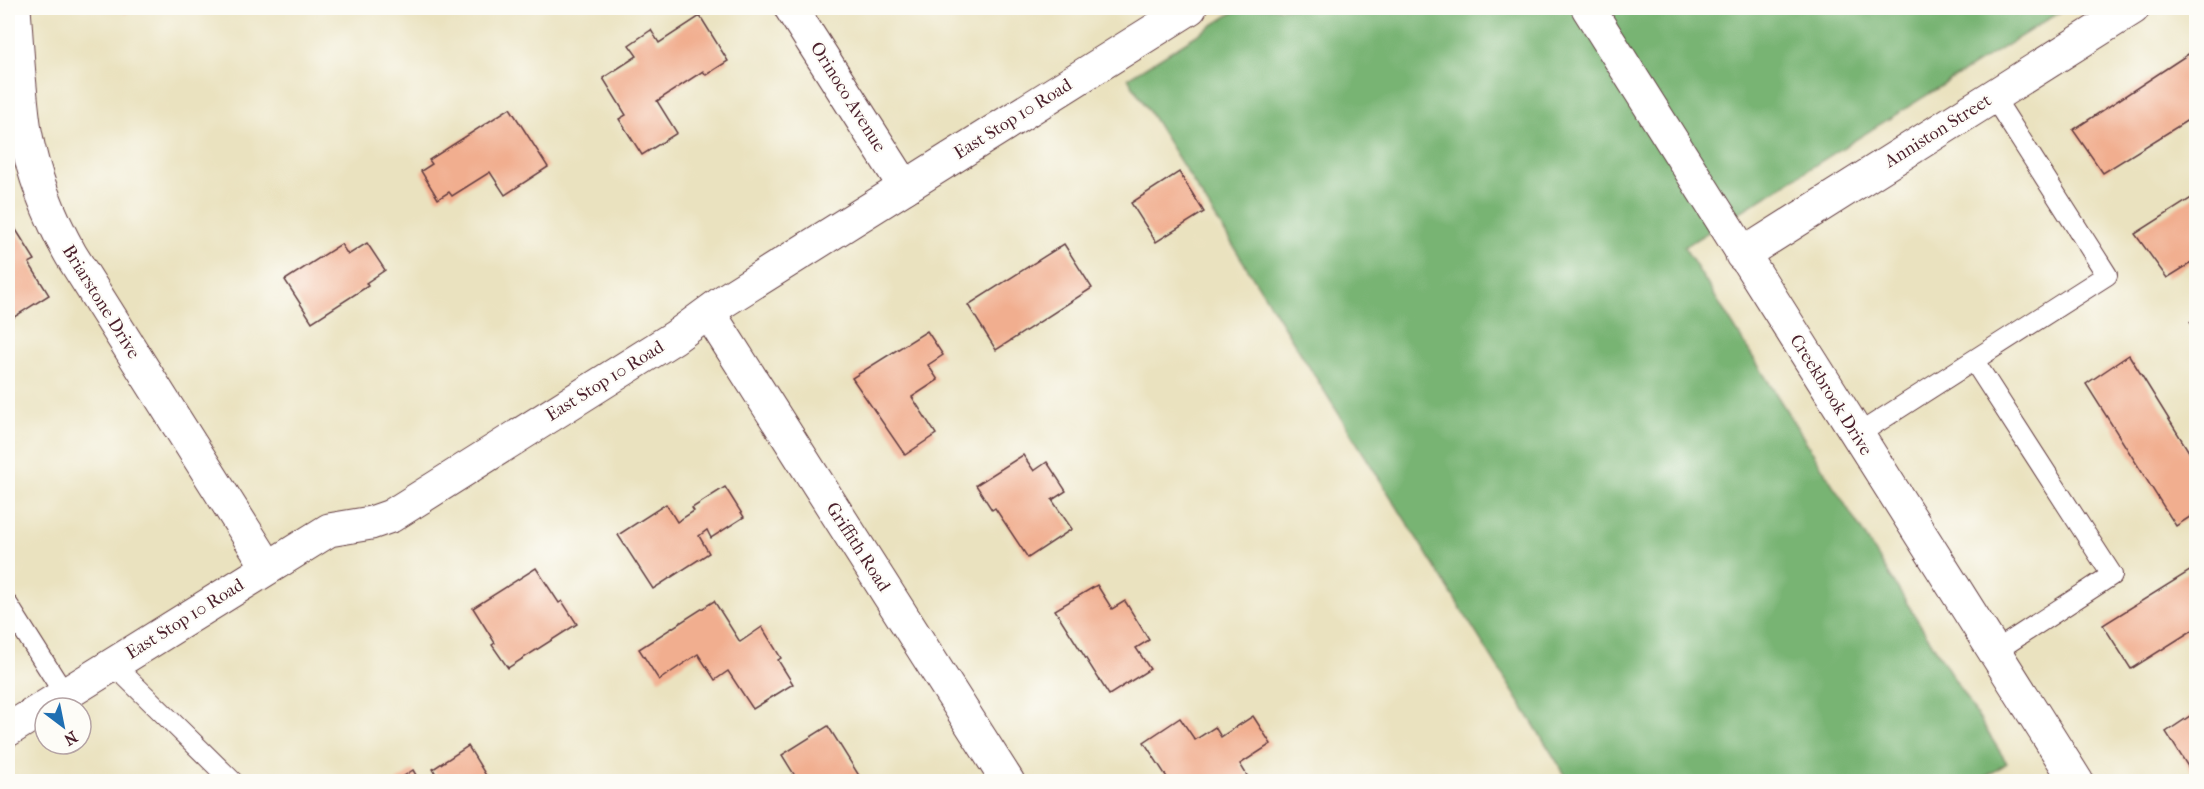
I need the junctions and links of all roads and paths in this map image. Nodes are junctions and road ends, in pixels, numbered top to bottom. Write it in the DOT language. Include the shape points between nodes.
graph roads {
  1 [pos="14,8"];
  2 [pos="791,8"];
  3 [pos="1191,8"];
  4 [pos="1588,8"];
  5 [pos="2133,8"];
  6 [pos="1993,96"];
  7 [pos="905,187"];
  8 [pos="1743,255"];
  9 [pos="709,313"];
  10 [pos="1974,361"];
  11 [pos="1857,435"];
  12 [pos="268,567"];
  13 [pos="8,605"];
  14 [pos="1994,652"];
  15 [pos="113,664"];
  16 [pos="65,694"];
  17 [pos="8,730"];
  18 [pos="233,782"];
  19 [pos="1008,782"];
  20 [pos="2077,782"];
  1 -- 12 [label="street, Briarstone Drive" via="25,130 33,168 52,220 70,255"];
  2 -- 7 [label="street, Orinoco Avenue"];
  3 -- 7 [label="street, East Stop 10 Road"];
  4 -- 8 [label="street, Creekbrook Drive"];
  5 -- 6 [label="street, Anniston Street"];
  6 -- 8 [label="street, Anniston Street"];
  6 -- 10 [label="lane" via="2107,275"];
  7 -- 9 [label="street, East Stop 10 Road"];
  8 -- 11 [label="street, Creekbrook Drive"];
  9 -- 12 [label="street, East Stop 10 Road" via="391,516 329,530"];
  9 -- 19 [label="street, Griffith Road"];
  10 -- 11 [label="lane"];
  10 -- 14 [label="lane" via="2112,575"];
  11 -- 14 [label="street, Creekbrook Drive"];
  12 -- 15 [label="street, East Stop 10 Road"];
  13 -- 16 [label="lane"];
  14 -- 20 [label="street, Creekbrook Drive"];
  15 -- 16 [label="street, East Stop 10 Road"];
  15 -- 18 [label="lane"];
  16 -- 17 [label="street, East Stop 10 Road"];
}
